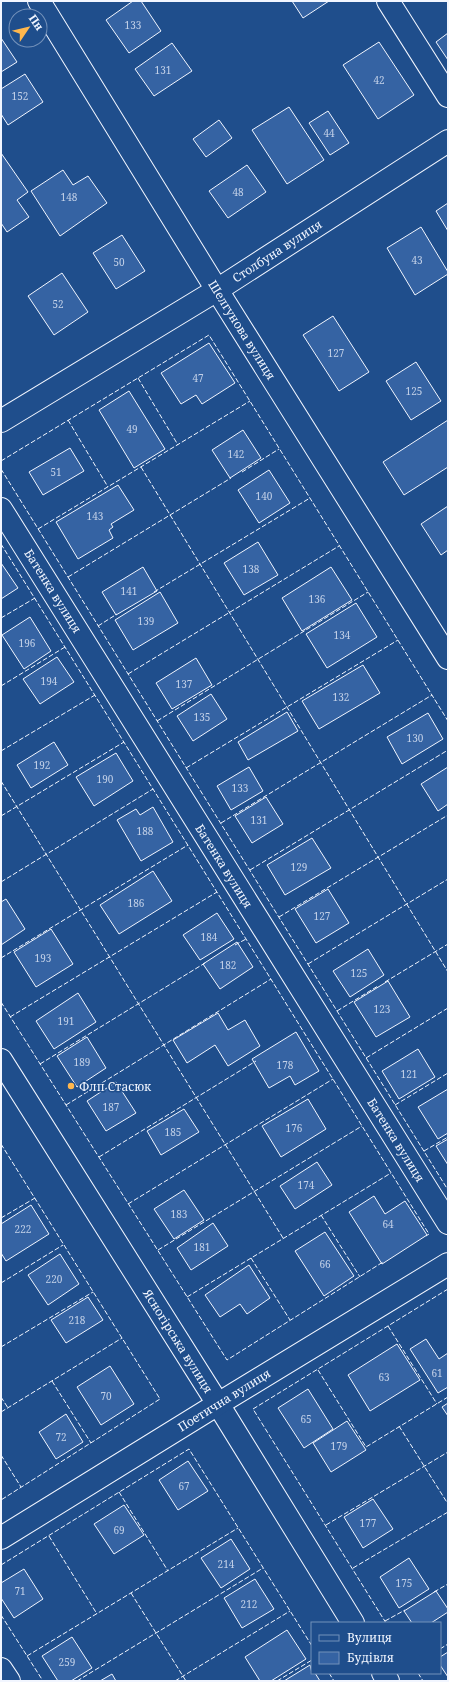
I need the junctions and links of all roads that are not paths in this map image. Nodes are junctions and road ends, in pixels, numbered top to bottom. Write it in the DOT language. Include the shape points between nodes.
graph roads {
  1 [pos="39,1"];
  2 [pos="388,1"];
  3 [pos="448,96"];
  4 [pos="448,141"];
  5 [pos="217,290"];
  6 [pos="1,420"];
  7 [pos="1,509"];
  8 [pos="448,658"];
  9 [pos="1,1060"];
  10 [pos="448,1223"];
  11 [pos="448,1264"];
  12 [pos="218,1404"];
  13 [pos="1,1538"];
  14 [pos="352,1622"];
  15 [pos="1,1669"];
  16 [pos="9,1681"];
  1 -- 5 [label="street, Шелгунова вулиця"];
  2 -- 3 [label="street"];
  4 -- 5 [label="street, Столбуна вулиця"];
  5 -- 6 [label="street, Столбуна вулиця"];
  5 -- 8 [label="street, Шелгунова вулиця"];
  7 -- 10 [label="street, Батенка вулиця"];
  9 -- 12 [label="street, Ясногірська вулиця"];
  11 -- 12 [label="street, Поетична вулиця"];
  12 -- 13 [label="street, Поетична вулиця"];
  12 -- 14 [label="street, Ясногірська вулиця"];
  15 -- 16 [label="street"];
}
